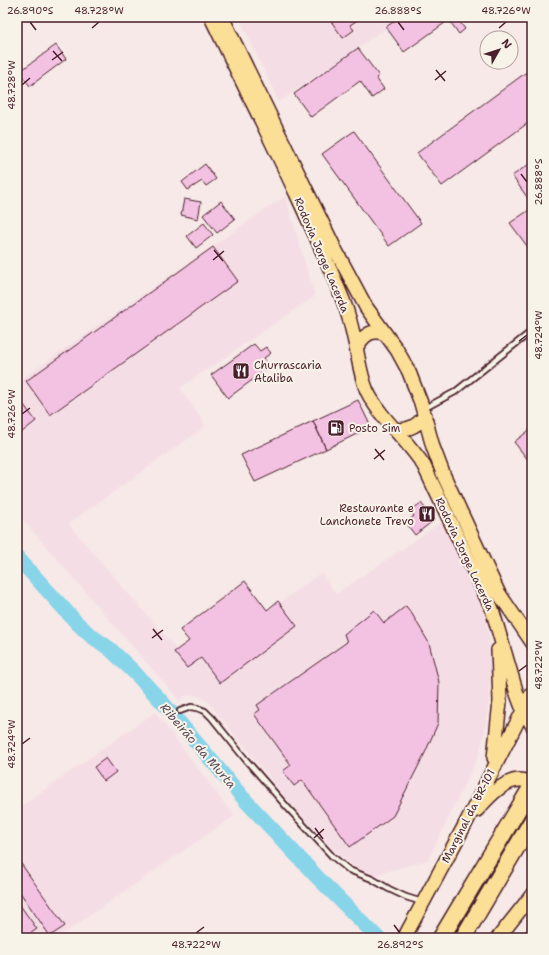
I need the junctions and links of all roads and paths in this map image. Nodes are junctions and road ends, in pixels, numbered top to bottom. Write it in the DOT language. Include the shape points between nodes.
graph roads {
  1 [pos="211,17"];
  2 [pos="222,17"];
  3 [pos="532,331"];
  4 [pos="385,334"];
  5 [pos="356,348"];
  6 [pos="424,412"];
  7 [pos="396,430"];
  8 [pos="516,620"];
  9 [pos="496,621"];
  10 [pos="532,627"];
  11 [pos="532,642"];
  12 [pos="532,693"];
  13 [pos="527,707"];
  14 [pos="180,711"];
  15 [pos="532,725"];
  16 [pos="492,770"];
  17 [pos="532,783"];
  18 [pos="532,786"];
  19 [pos="467,821"];
  20 [pos="532,821"];
  21 [pos="532,896"];
  22 [pos="423,902"];
  23 [pos="404,938"];
  24 [pos="440,938"];
  25 [pos="463,938"];
  26 [pos="498,938"];
  1 -- 5 [label="main road, Rodovia Jorge Lacerda" via="338,288"];
  2 -- 4 [label="main road, Rodovia Jorge Lacerda" via="335,249 366,307"];
  3 -- 6 [label="lane" via="455,392"];
  4 -- 5 [label="main road" via="376,331 368,334"];
  4 -- 6 [label="main road, Rodovia Jorge Lacerda" via="405,363"];
  5 -- 7 [label="main road, Rodovia Jorge Lacerda" via="367,390 380,413"];
  6 -- 7 [label="main road" via="422,420 413,427"];
  6 -- 8 [label="main road, Rodovia Jorge Lacerda" via="444,476 498,592"];
  7 -- 9 [label="main road, Rodovia Jorge Lacerda" via="424,466"];
  8 -- 10 [label="main road"];
  8 -- 11 [label="main road, Rodovia Jorge Lacerda"];
  9 -- 13 [label="main road, Rodovia Jorge Lacerda" via="517,694"];
  9 -- 16 [label="main road" via="500,701"];
  12 -- 13 [label="main road, Marginal da BR-101"];
  13 -- 15 [label="main road, Rodovia Jorge Lacerda"];
  13 -- 16 [label="main road, Marginal da BR-101"];
  14 -- 22 [label="lane" via="191,707 197,708 212,718 287,807 332,856 349,870 406,897"];
  16 -- 19 [label="main road, Marginal da BR-101"];
  17 -- 19 [label="main road" via="519,780 504,786 491,794"];
  18 -- 24 [label="highway"];
  19 -- 22 [label="main road, Marginal da BR-101"];
  20 -- 25 [label="highway"];
  21 -- 26 [label="main road"];
  22 -- 23 [label="main road, Marginal da BR-101"];
}
